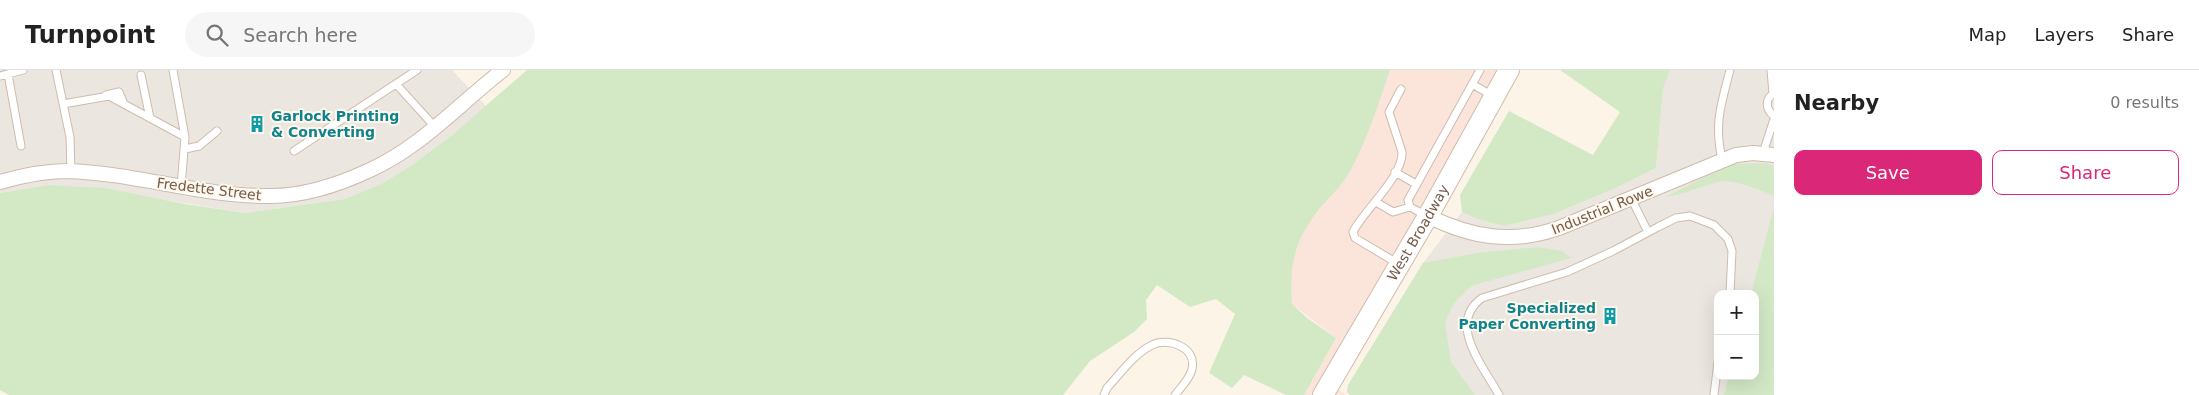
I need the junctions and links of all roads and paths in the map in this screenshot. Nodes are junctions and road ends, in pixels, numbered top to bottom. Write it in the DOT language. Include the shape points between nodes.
graph roads {
  1 [pos="23,70"];
  2 [pos="56,70"];
  3 [pos="173,70"];
  4 [pos="417,70"];
  5 [pos="503,70"];
  6 [pos="1480,70"];
  7 [pos="1509,70"];
  8 [pos="1730,70"];
  9 [pos="1771,70"];
  10 [pos="8,74"];
  11 [pos="142,75"];
  12 [pos="0,76"];
  13 [pos="396,84"];
  14 [pos="1472,84"];
  15 [pos="1401,89"];
  16 [pos="1773,94"];
  17 [pos="1494,97"];
  18 [pos="63,104"];
  19 [pos="1774,117"];
  20 [pos="150,118"];
  21 [pos="435,127"];
  22 [pos="217,131"];
  23 [pos="185,138"];
  24 [pos="22,146"];
  25 [pos="185,148"];
  26 [pos="294,151"];
  27 [pos="1769,154"];
  28 [pos="1722,160"];
  29 [pos="71,171"];
  30 [pos="1395,172"];
  31 [pos="0,182"];
  32 [pos="1416,184"];
  33 [pos="181,188"];
  34 [pos="1631,198"];
  35 [pos="1376,202"];
  36 [pos="1410,207"];
  37 [pos="1428,216"];
  38 [pos="1648,232"];
  39 [pos="1400,265"];
  40 [pos="1730,290"];
  41 [pos="1716,380"];
  42 [pos="1104,395"];
  43 [pos="1175,395"];
  44 [pos="1323,395"];
  45 [pos="1499,395"];
  46 [pos="1714,395"];
  1 -- 10 [label="lane"];
  2 -- 18 [label="lane"];
  3 -- 23 [label="lane"];
  4 -- 13 [label="lane"];
  5 -- 21 [label="street, Fredette Street"];
  6 -- 14 [label="lane"];
  7 -- 17 [label="main road, West Broadway"];
  8 -- 28 [label="lane" via="1718,118"];
  9 -- 16 [label="lane"];
  10 -- 12 [label="lane"];
  10 -- 24 [label="lane"];
  11 -- 20 [label="lane"];
  13 -- 21 [label="lane"];
  13 -- 26 [label="lane"];
  14 -- 17 [label="lane"];
  14 -- 32 [label="lane"];
  15 -- 30 [label="lane" via="1389,112 1403,156"];
  16 -- 19 [label="lane" via="1767,108"];
  17 -- 37 [label="main road, West Broadway"];
  18 -- 20 [label="lane" via="104,95"];
  18 -- 29 [label="lane" via="71,144"];
  19 -- 27 [label="lane"];
  20 -- 23 [label="lane"];
  21 -- 33 [label="street, Fredette Street" via="371,170 310,190 249,196"];
  22 -- 25 [label="lane" via="199,146"];
  23 -- 25 [label="lane"];
  25 -- 33 [label="lane"];
  27 -- 28 [label="street, Industrial Rowe" via="1740,154"];
  28 -- 34 [label="street, Industrial Rowe"];
  29 -- 31 [label="street, Fredette Street"];
  29 -- 33 [label="street, Fredette Street"];
  30 -- 32 [label="lane"];
  30 -- 35 [label="lane"];
  32 -- 36 [label="lane" via="1408,200"];
  34 -- 37 [label="street, Industrial Rowe" via="1559,228 1514,238 1472,234"];
  34 -- 38 [label="lane"];
  35 -- 36 [label="lane" via="1393,212"];
  35 -- 39 [label="lane" via="1354,229 1353,235"];
  36 -- 37 [label="lane"];
  37 -- 39 [label="main road, West Broadway"];
  38 -- 40 [label="lane" via="1676,218 1690,216 1714,225 1728,239 1732,251"];
  38 -- 45 [label="lane" via="1567,272 1476,302 1468,314 1466,331"];
  39 -- 44 [label="main road, West Broadway"];
  41 -- 46 [label="lane"];
  42 -- 43 [label="lane" via="1142,351 1152,344 1167,341 1185,350 1193,363 1190,375"];
}
